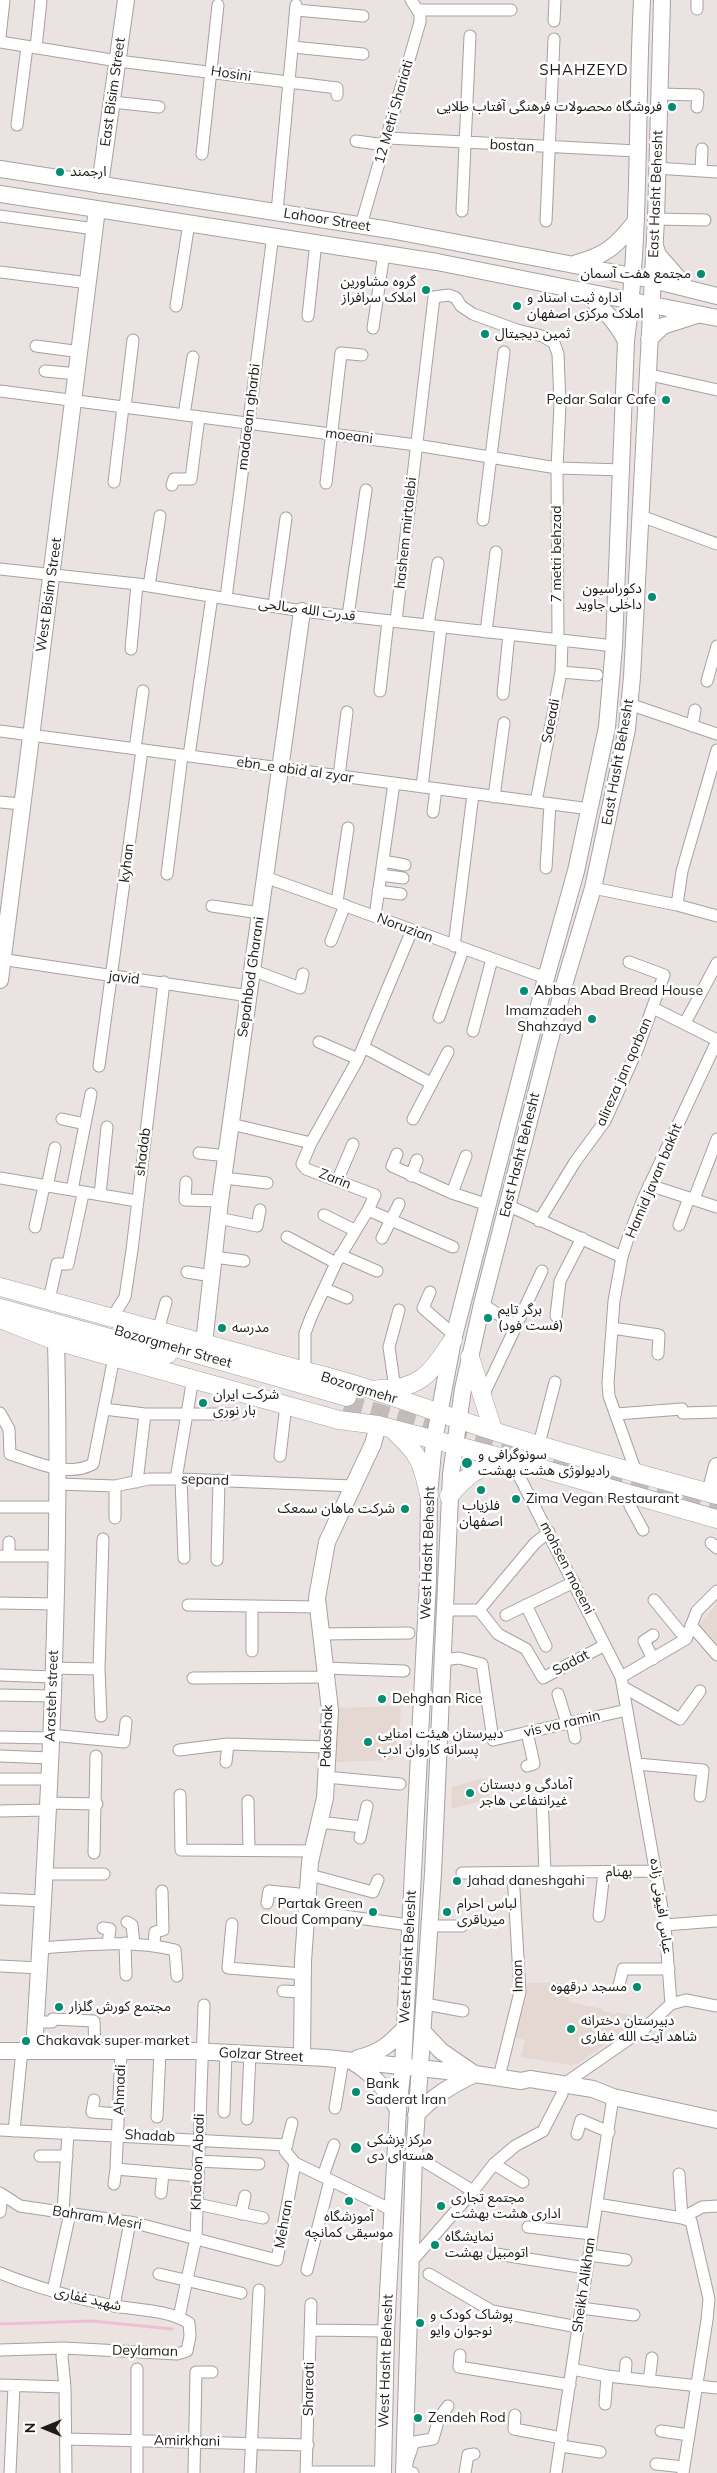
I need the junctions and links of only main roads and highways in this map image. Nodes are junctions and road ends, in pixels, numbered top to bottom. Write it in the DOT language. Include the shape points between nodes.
graph roads {
  1 [pos="126,0"];
  2 [pos="642,0"];
  3 [pos="662,0"];
  4 [pos="0,169"];
  5 [pos="23,173"];
  6 [pos="100,184"];
  7 [pos="0,194"];
  8 [pos="175,195"];
  9 [pos="20,197"];
  10 [pos="97,209"];
  11 [pos="146,216"];
  12 [pos="636,221"];
  13 [pos="655,246"];
  14 [pos="548,260"];
  15 [pos="574,264"];
  16 [pos="633,276"];
  17 [pos="653,280"];
  18 [pos="546,283"];
  19 [pos="686,287"];
  20 [pos="580,289"];
  21 [pos="717,296"];
  22 [pos="632,301"];
  23 [pos="651,304"];
  24 [pos="700,314"];
  25 [pos="717,318"];
  26 [pos="649,339"];
  27 [pos="626,341"];
  28 [pos="302,611"];
  29 [pos="6,877"];
  30 [pos="1,959"];
  31 [pos="0,980"];
  32 [pos="0,1287"];
  33 [pos="0,1296"];
  34 [pos="0,1308"];
  35 [pos="0,1319"];
  36 [pos="454,1338"];
  37 [pos="56,1341"];
  38 [pos="204,1343"];
  39 [pos="470,1357"];
  40 [pos="366,1389"];
  41 [pos="347,1394"];
  42 [pos="438,1412"];
  43 [pos="338,1420"];
  44 [pos="457,1420"];
  45 [pos="385,1427"];
  46 [pos="493,1430"];
  47 [pos="434,1441"];
  48 [pos="454,1446"];
  49 [pos="509,1459"];
  50 [pos="717,1466"];
  51 [pos="714,1494"];
  52 [pos="429,1495"];
  53 [pos="449,1496"];
  54 [pos="717,1519"];
  55 [pos="405,2028"];
  56 [pos="423,2032"];
  57 [pos="0,2050"];
  58 [pos="28,2050"];
  59 [pos="302,2057"];
  60 [pos="346,2060"];
  61 [pos="403,2066"];
  62 [pos="419,2068"];
  63 [pos="475,2074"];
  64 [pos="398,2109"];
  65 [pos="416,2115"];
  66 [pos="717,2120"];
  67 [pos="383,2472"];
  68 [pos="407,2472"];
  1 -- 6 [label="main road, East Bisim Street"];
  2 -- 12 [label="main road, East Hasht Behesht"];
  3 -- 13 [label="main road, East Hasht Behesht"];
  4 -- 5 [label="main road, Lahoor Street"];
  5 -- 6 [label="main road, Lahoor Street"];
  5 -- 9 [label="main road" via="12,183 14,192"];
  6 -- 8 [label="main road, Lahoor Street"];
  7 -- 9 [label="main road, Lahoor Street"];
  8 -- 11 [label="main road" via="178,208"];
  8 -- 14 [label="main road, Lahoor Street"];
  9 -- 10 [label="main road, Lahoor Street"];
  10 -- 11 [label="main road, Lahoor Street"];
  10 -- 29 [label="main road, West Bisim Street" via="76,400 31,736"];
  11 -- 18 [label="main road, Lahoor Street" via="384,253"];
  12 -- 15 [label="main road" via="614,248"];
  12 -- 16 [label="main road, East Hasht Behesht"];
  13 -- 17 [label="main road, East Hasht Behesht"];
  13 -- 19 [label="main road" via="658,255"];
  14 -- 15 [label="main road, Lahoor Street"];
  14 -- 18 [label="main road"];
  15 -- 16 [label="main road, Lahoor Street"];
  16 -- 17 [label="main road, Lahoor Street"];
  16 -- 22 [label="main road, East Hasht Behesht"];
  17 -- 19 [label="main road, Lahoor Street"];
  17 -- 23 [label="main road, East Hasht Behesht"];
  18 -- 20 [label="main road, Lahoor Street"];
  19 -- 21 [label="main road, Lahoor Street"];
  20 -- 22 [label="main road, Lahoor Street"];
  20 -- 27 [label="main road" via="605,309"];
  22 -- 23 [label="main road, Lahoor Street"];
  22 -- 27 [label="main road, East Hasht Behesht"];
  23 -- 24 [label="main road, Lahoor Street"];
  23 -- 26 [label="main road, East Hasht Behesht"];
  24 -- 25 [label="main road, Lahoor Street"];
  24 -- 26 [label="main road" via="671,322"];
  26 -- 39 [label="main road, East Hasht Behesht" via="626,730 593,888 564,985"];
  27 -- 36 [label="main road, East Hasht Behesht" via="623,470 607,727 576,871"];
  28 -- 38 [label="main road, Sepahbod Gharani" via="220,1201"];
  29 -- 30 [label="main road, West Bisim Street"];
  30 -- 31 [label="main road, West Bisim Street"];
  32 -- 38 [label="main road, Bozorgmehr"];
  33 -- 41 [label="main road, Bozorgmehr Street"];
  34 -- 41 [label="main road, Bozorgmehr Street"];
  35 -- 37 [label="main road"];
  36 -- 40 [label="main road" via="434,1367 410,1386 395,1390"];
  36 -- 42 [label="main road, East Hasht Behesht"];
  37 -- 43 [label="main road"];
  37 -- 58 [label="main road, Arasteh street" via="59,1477 51,1737 36,2022"];
  38 -- 41 [label="main road, Bozorgmehr" via="305,1371"];
  39 -- 44 [label="main road, East Hasht Behesht"];
  39 -- 46 [label="main road"];
  40 -- 41 [label="main road, Bozorgmehr"];
  40 -- 42 [label="main road, Bozorgmehr"];
  41 -- 43 [label="main road" via="352,1386 356,1399 350,1412"];
  42 -- 44 [label="main road, Bozorgmehr"];
  42 -- 47 [label="main road, East Hasht Behesht"];
  43 -- 45 [label="main road"];
  44 -- 46 [label="main road, Bozorgmehr"];
  44 -- 48 [label="main road, East Hasht Behesht"];
  45 -- 47 [label="main road"];
  45 -- 52 [label="main road" via="412,1448 422,1463"];
  45 -- 59 [label="main road, Pakoshak" via="373,1444 327,1542 317,1598 330,1710 325,1798 313,1851 307,1903"];
  46 -- 51 [label="main road, Bozorgmehr"];
  47 -- 48 [label="main road"];
  47 -- 52 [label="main road, West Hasht Behesht"];
  48 -- 49 [label="main road"];
  48 -- 53 [label="main road, West Hasht Behesht"];
  49 -- 53 [label="main road" via="480,1467 464,1478"];
  49 -- 54 [label="main road"];
  50 -- 51 [label="main road"];
  52 -- 55 [label="main road, West Hasht Behesht" via="428,1582"];
  53 -- 56 [label="main road, West Hasht Behesht" via="446,1610"];
  55 -- 60 [label="main road" via="387,2048 374,2055"];
  55 -- 61 [label="main road, West Hasht Behesht"];
  56 -- 62 [label="main road, West Hasht Behesht"];
  56 -- 63 [label="main road" via="441,2051"];
  57 -- 58 [label="main road, Golzar Street"];
  58 -- 59 [label="main road, Golzar Street" via="95,2049"];
  59 -- 60 [label="main road, Golzar Street"];
  60 -- 61 [label="main road, Golzar Street"];
  60 -- 64 [label="main road" via="368,2071"];
  61 -- 62 [label="main road, Golzar Street"];
  61 -- 64 [label="main road, West Hasht Behesht"];
  62 -- 63 [label="main road, Golzar Street"];
  62 -- 65 [label="main road, West Hasht Behesht"];
  63 -- 65 [label="main road" via="443,2091"];
  63 -- 66 [label="main road, Golzar Street" via="521,2081 530,2079 563,2089 593,2089 613,2097"];
  64 -- 67 [label="main road, West Hasht Behesht" via="386,2331"];
  65 -- 68 [label="main road, West Hasht Behesht" via="407,2333"];
}
